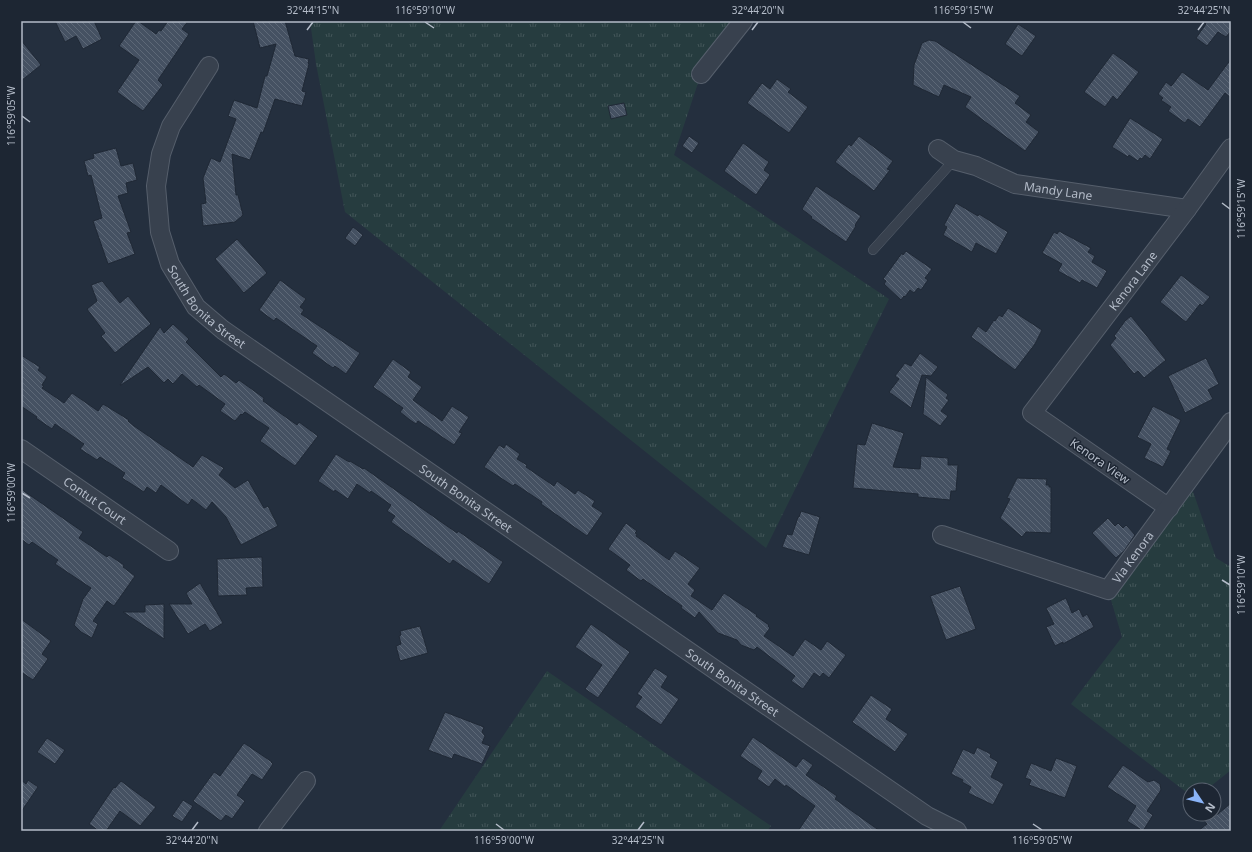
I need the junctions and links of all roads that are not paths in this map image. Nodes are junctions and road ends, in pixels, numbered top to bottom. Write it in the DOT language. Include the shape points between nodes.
graph roads {
  1 [pos="743,21"];
  2 [pos="209,66"];
  3 [pos="701,74"];
  4 [pos="938,148"];
  5 [pos="1231,148"];
  6 [pos="954,160"];
  7 [pos="1187,209"];
  8 [pos="873,250"];
  9 [pos="1032,413"];
  10 [pos="1231,422"];
  11 [pos="21,449"];
  12 [pos="1169,508"];
  13 [pos="942,535"];
  14 [pos="169,551"];
  15 [pos="306,781"];
  16 [pos="268,831"];
  17 [pos="957,831"];
  1 -- 3 [label="street"];
  2 -- 17 [label="street, South Bonita Street" via="171,126 161,154 156,186 160,232 170,264 196,307 229,335 927,816"];
  4 -- 6 [label="street, Mandy Lane"];
  5 -- 7 [label="street, Kenora Lane"];
  6 -- 7 [label="street, Mandy Lane" via="976,166 1016,184"];
  6 -- 8 [label="lane"];
  7 -- 9 [label="street, Kenora Lane"];
  9 -- 12 [label="street, Kenora View"];
  10 -- 12 [label="street, Via Kenora"];
  11 -- 14 [label="street, Contut Court"];
  12 -- 13 [label="street, Via Kenora" via="1108,590"];
  15 -- 16 [label="street"];
}
